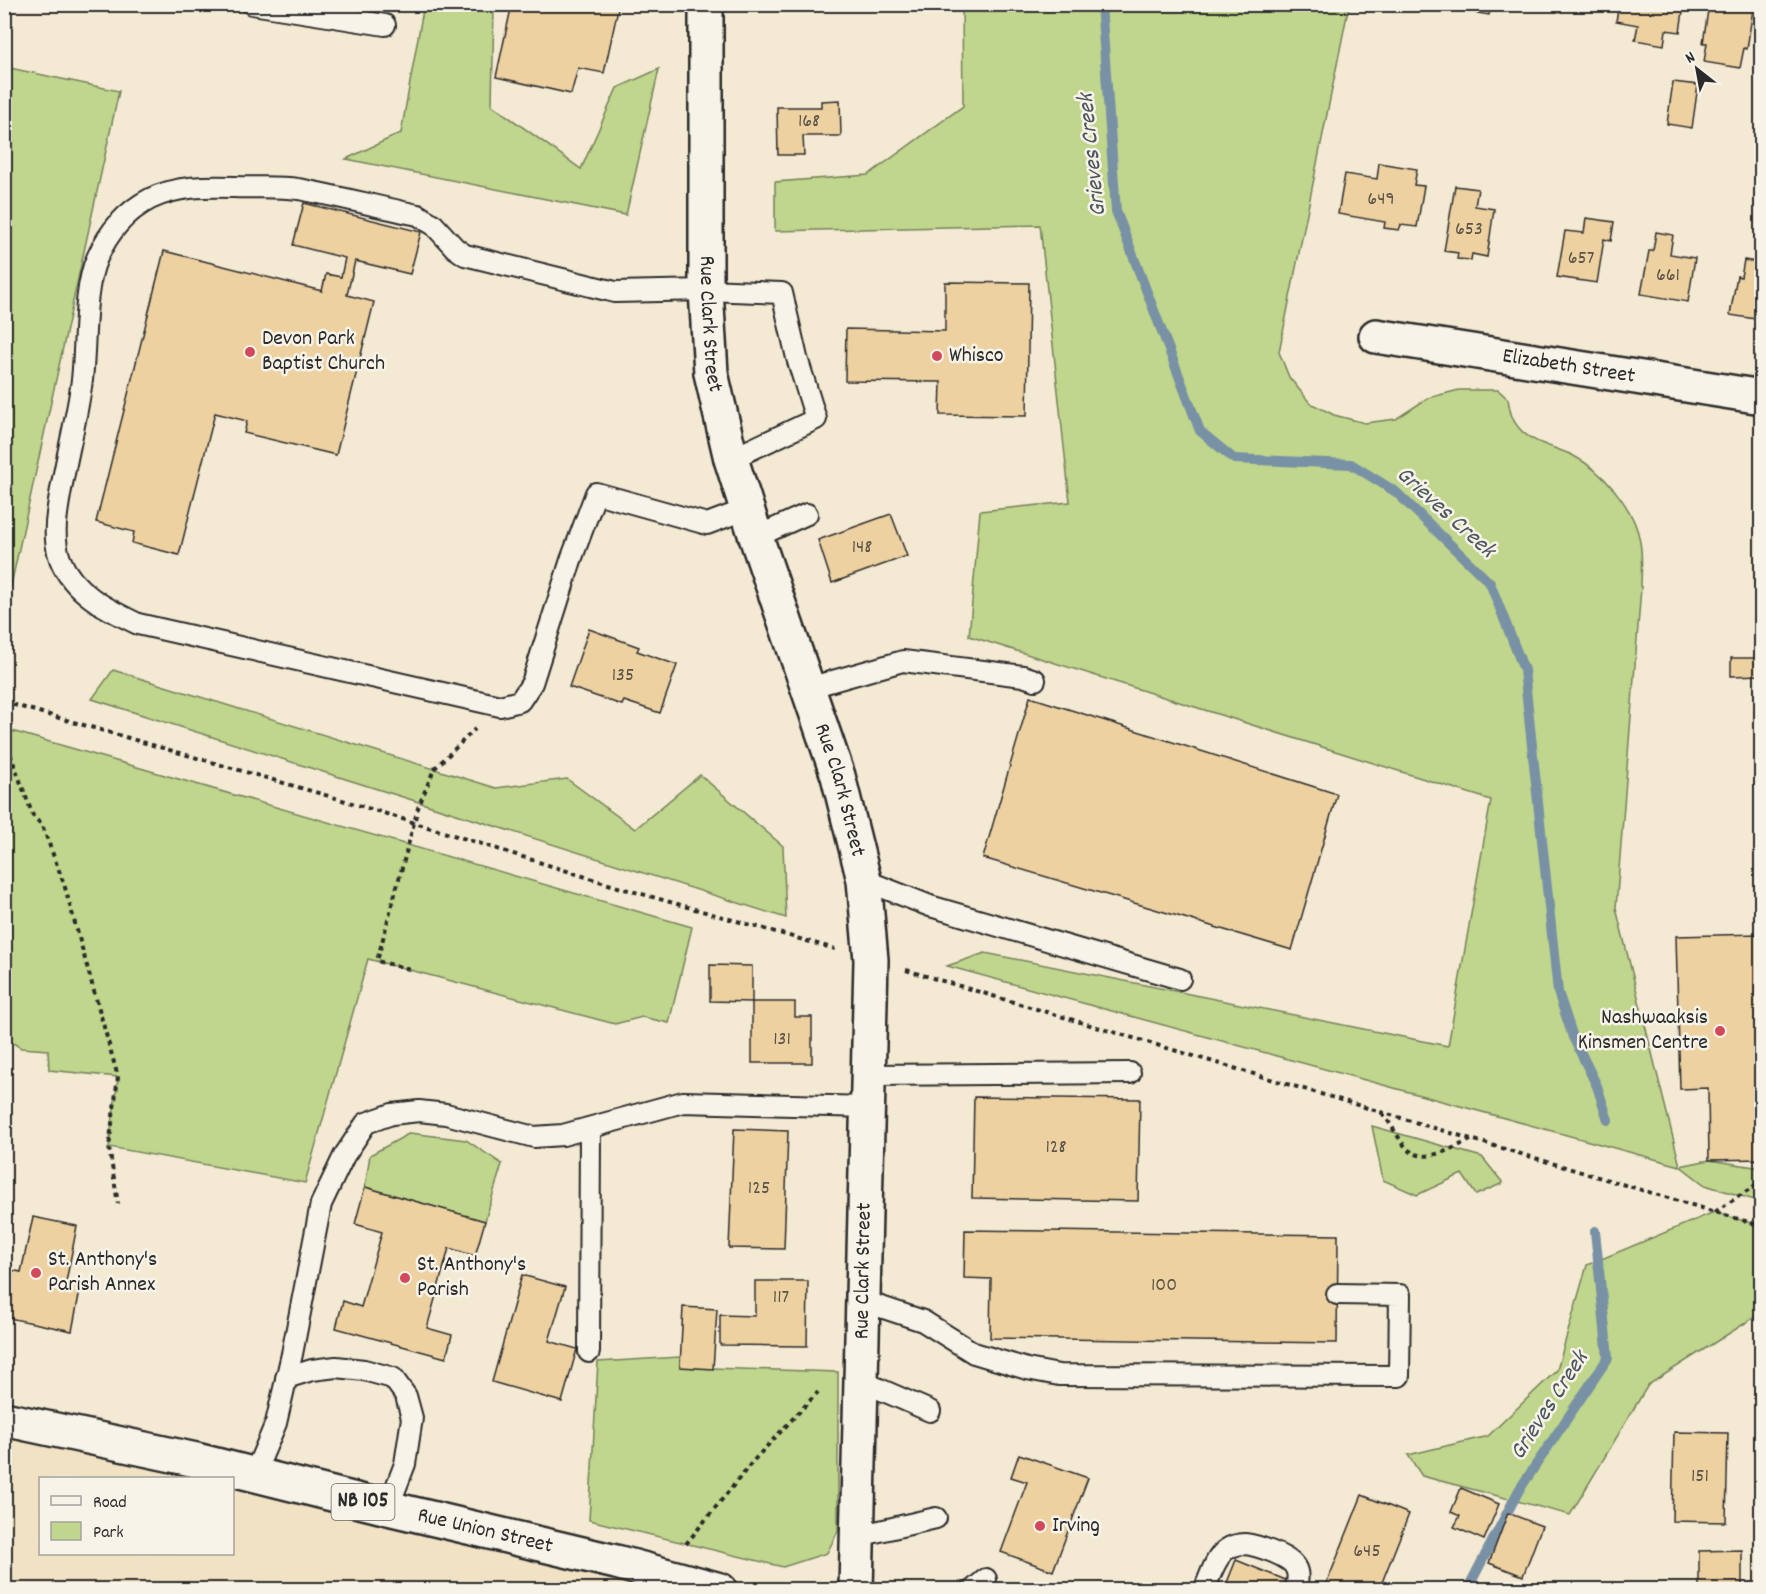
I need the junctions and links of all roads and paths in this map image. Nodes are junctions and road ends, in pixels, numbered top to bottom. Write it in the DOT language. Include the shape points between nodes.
graph roads {
  1 [pos="252,4"];
  2 [pos="706,4"];
  3 [pos="385,25"];
  4 [pos="706,290"];
  5 [pos="1376,336"];
  6 [pos="1761,397"];
  7 [pos="731,459"];
  8 [pos="807,514"];
  9 [pos="751,523"];
  10 [pos="1035,680"];
  11 [pos="808,688"];
  12 [pos="500,706"];
  13 [pos="4,737"];
  14 [pos="864,880"];
  15 [pos="409,969"];
  16 [pos="1180,979"];
  17 [pos="1130,1073"];
  18 [pos="868,1091"];
  19 [pos="1381,1112"];
  20 [pos="590,1128"];
  21 [pos="1472,1140"];
  22 [pos="1761,1181"];
  23 [pos="118,1204"];
  24 [pos="1714,1212"];
  25 [pos="1337,1294"];
  26 [pos="863,1301"];
  27 [pos="589,1352"];
  28 [pos="286,1378"];
  29 [pos="861,1382"];
  30 [pos="818,1392"];
  31 [pos="930,1410"];
  32 [pos="4,1419"];
  33 [pos="254,1475"];
  34 [pos="388,1508"];
  35 [pos="936,1518"];
  36 [pos="858,1536"];
  37 [pos="686,1544"];
  38 [pos="720,1590"];
  39 [pos="856,1590"];
  40 [pos="1204,1590"];
  41 [pos="1295,1590"];
  1 -- 3 [label="lane"];
  2 -- 4 [label="street, Rue Clark Street"];
  4 -- 7 [label="street, Rue Clark Street" via="711,373"];
  4 -- 7 [label="lane" via="782,293 816,419"];
  4 -- 12 [label="lane" via="615,292 476,258 455,248 434,225 418,216 296,189 213,186 175,190 128,213 108,235 95,261 79,402 56,536 60,558 85,594 138,624"];
  5 -- 6 [label="street, Elizabeth Street"];
  7 -- 9 [label="street, Rue Clark Street"];
  8 -- 9 [label="lane"];
  9 -- 11 [label="street, Rue Clark Street"];
  9 -- 12 [label="lane" via="707,524 596,493 532,683 519,702"];
  10 -- 11 [label="lane" via="903,661"];
  11 -- 14 [label="street, Rue Clark Street" via="838,776"];
  12 -- 15 [label="path" via="434,769 418,808 377,961"];
  13 -- 23 [label="path" via="33,816 42,825 64,884 118,1077 109,1147"];
  14 -- 16 [label="lane" via="930,906"];
  14 -- 18 [label="street, Rue Clark Street" via="871,960"];
  17 -- 18 [label="lane"];
  18 -- 20 [label="lane" via="683,1102"];
  18 -- 26 [label="street, Rue Clark Street"];
  19 -- 21 [label="path" via="1406,1147 1417,1155 1432,1156"];
  20 -- 27 [label="lane"];
  20 -- 28 [label="lane" via="534,1137 446,1114 419,1111 392,1114 366,1123 344,1156 321,1204"];
  22 -- 24 [label="path"];
  25 -- 26 [label="lane" via="1400,1295 1399,1376 1059,1375 974,1353 923,1321"];
  26 -- 29 [label="street, Rue Clark Street"];
  28 -- 33 [label="lane" via="276,1423"];
  28 -- 34 [label="lane" via="336,1367 393,1378 406,1396 412,1418 405,1464"];
  29 -- 31 [label="lane"];
  29 -- 36 [label="street, Rue Clark Street"];
  30 -- 37 [label="path" via="754,1461"];
  32 -- 33 [label="street, Rue Union Street / NB 105"];
  33 -- 34 [label="street, Rue Union Street / NB 105"];
  34 -- 38 [label="street, Rue Union Street / NB 105"];
  35 -- 36 [label="lane"];
  36 -- 39 [label="street, Rue Clark Street"];
  40 -- 41 [label="lane" via="1218,1558 1227,1549 1247,1544 1287,1558 1298,1575"];
}
